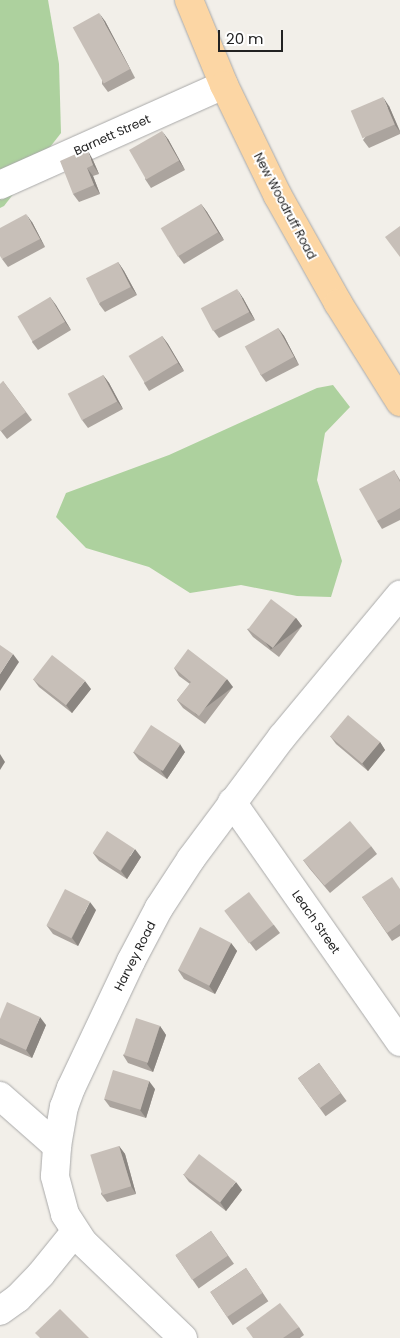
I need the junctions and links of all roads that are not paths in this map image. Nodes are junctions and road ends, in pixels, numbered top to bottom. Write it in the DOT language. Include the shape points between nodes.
graph roads {
  1 [pos="189,0"];
  2 [pos="224,85"];
  3 [pos="0,185"];
  4 [pos="400,402"];
  5 [pos="400,596"];
  6 [pos="232,802"];
  7 [pos="400,1042"];
  8 [pos="0,1096"];
  9 [pos="57,1146"];
  10 [pos="75,1232"];
  11 [pos="0,1311"];
  12 [pos="183,1338"];
  1 -- 2 [label="main road, New Woodruff Road"];
  2 -- 3 [label="street, Barnett Street"];
  2 -- 4 [label="main road, New Woodruff Road" via="282,204 338,304"];
  5 -- 6 [label="street, Harvey Road"];
  6 -- 7 [label="street, Leach Street"];
  6 -- 9 [label="street, Harvey Road" via="159,908 131,961 71,1088"];
  8 -- 9 [label="street"];
  9 -- 10 [label="street, Harvey Road" via="59,1195"];
  10 -- 11 [label="street" via="41,1274"];
  10 -- 12 [label="street, Harvey Road"];
}
